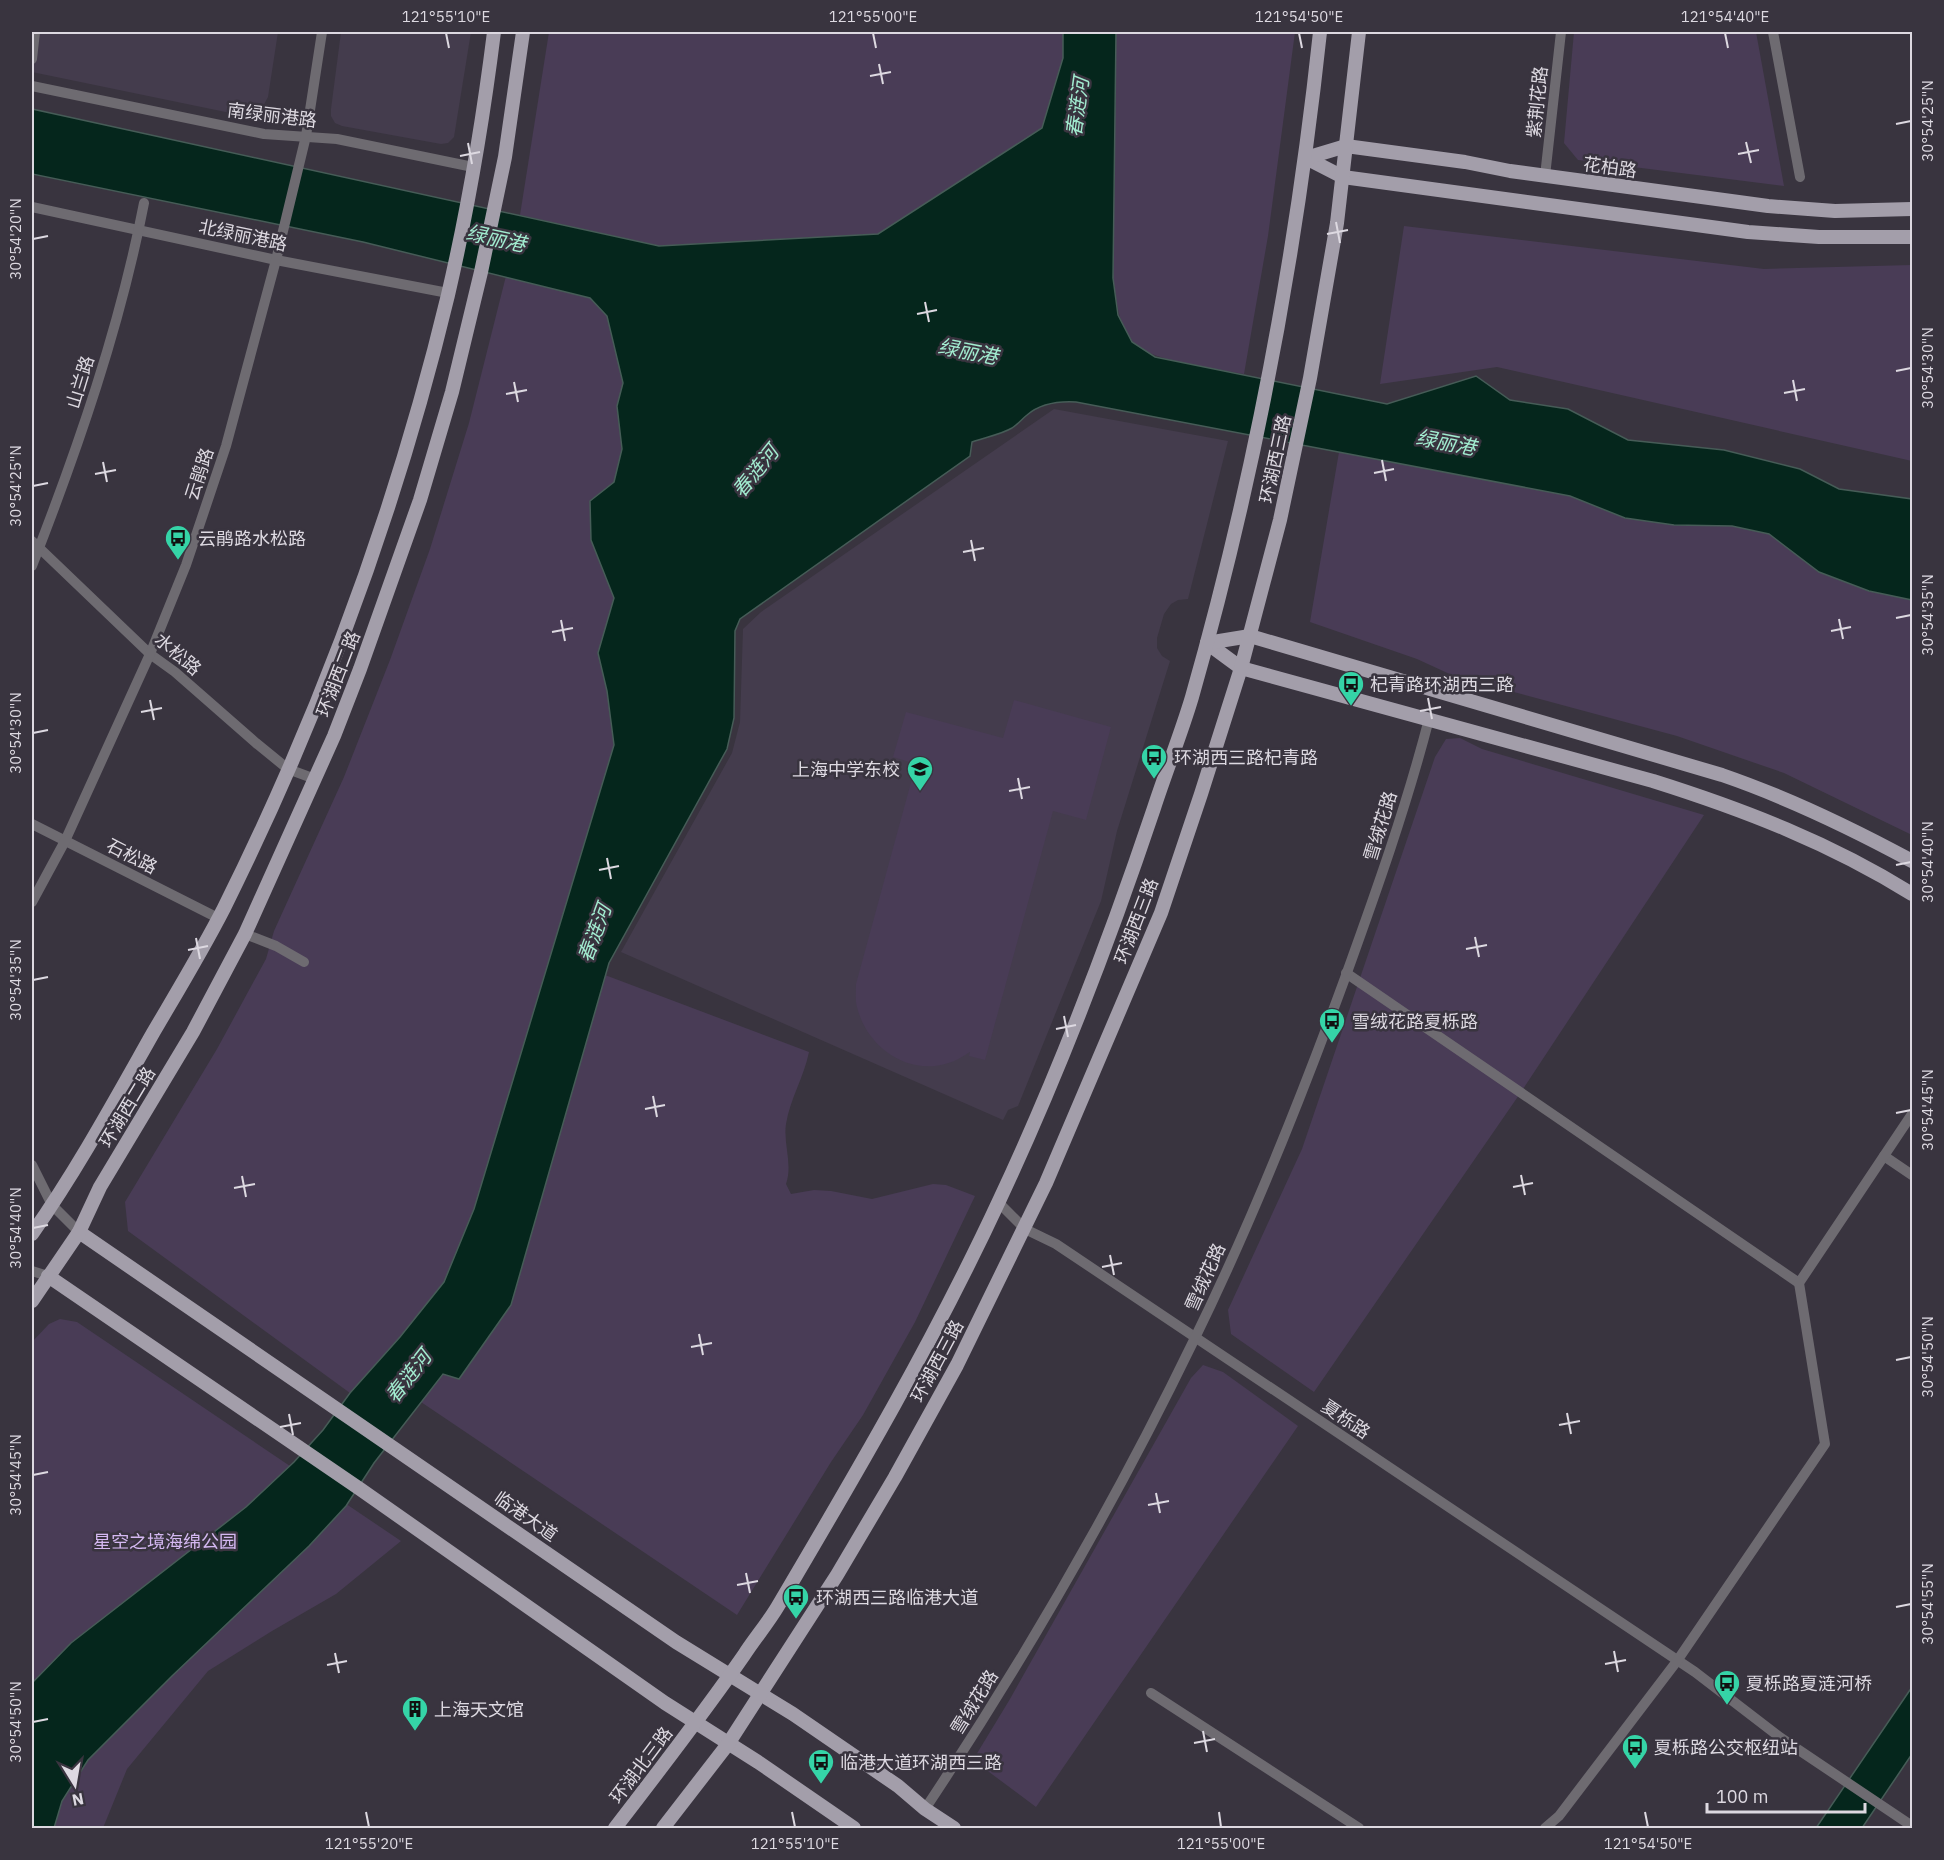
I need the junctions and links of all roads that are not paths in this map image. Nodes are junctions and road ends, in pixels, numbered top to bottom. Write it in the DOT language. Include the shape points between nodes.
graph roads {
  1 [pos="35,32"];
  2 [pos="322,32"];
  3 [pos="494,32"];
  4 [pos="523,32"];
  5 [pos="1320,32"];
  6 [pos="1359,32"];
  7 [pos="1561,32"];
  8 [pos="1773,32"];
  9 [pos="32,59"];
  10 [pos="32,86"];
  11 [pos="306,136"];
  12 [pos="1346,146"];
  13 [pos="1306,158"];
  14 [pos="473,167"];
  15 [pos="1545,176"];
  16 [pos="1342,177"];
  17 [pos="1800,177"];
  18 [pos="144,203"];
  19 [pos="32,207"];
  20 [pos="1912,209"];
  21 [pos="139,230"];
  22 [pos="1912,237"];
  23 [pos="276,260"];
  24 [pos="448,293"];
  25 [pos="35,544"];
  26 [pos="32,566"];
  27 [pos="1250,636"];
  28 [pos="1207,643"];
  29 [pos="150,654"];
  30 [pos="1241,668"];
  31 [pos="1430,719"];
  32 [pos="288,770"];
  33 [pos="315,779"];
  34 [pos="32,824"];
  35 [pos="65,841"];
  36 [pos="1912,861"];
  37 [pos="1912,894"];
  38 [pos="32,902"];
  39 [pos="218,918"];
  40 [pos="244,934"];
  41 [pos="304,962"];
  42 [pos="1346,973"];
  43 [pos="1912,1114"];
  44 [pos="1884,1156"];
  45 [pos="32,1165"];
  46 [pos="1912,1175"];
  47 [pos="999,1203"];
  48 [pos="52,1205"];
  49 [pos="1025,1229"];
  50 [pos="79,1232"];
  51 [pos="32,1234"];
  52 [pos="32,1271"];
  53 [pos="48,1276"];
  54 [pos="1799,1282"];
  55 [pos="32,1300"];
  56 [pos="1195,1339"];
  57 [pos="1677,1660"];
  58 [pos="730,1675"];
  59 [pos="761,1694"];
  60 [pos="1151,1694"];
  61 [pos="695,1724"];
  62 [pos="728,1744"];
  63 [pos="925,1809"];
  64 [pos="1912,1826"];
  65 [pos="615,1828"];
  66 [pos="663,1828"];
  67 [pos="854,1828"];
  68 [pos="954,1828"];
  69 [pos="1359,1828"];
  70 [pos="1545,1828"];
  1 -- 9 [label="street"];
  2 -- 11 [label="street, 云鹃路"];
  3 -- 14 [label="main road, 环湖西二路"];
  4 -- 33 [label="main road, 环湖西二路" via="496,203 452,392 420,500 360,669"];
  5 -- 13 [label="main road, 环湖西三路"];
  6 -- 12 [label="main road, 环湖西三路"];
  7 -- 15 [label="street, 紫荆花路"];
  8 -- 17 [label="street"];
  10 -- 11 [label="street, 南绿丽港路" via="264,134"];
  11 -- 14 [label="street, 南绿丽港路"];
  11 -- 23 [label="street, 云鹃路"];
  12 -- 13 [label="main road, 花柏路"];
  12 -- 15 [label="main road, 花柏路"];
  12 -- 16 [label="main road, 环湖西三路"];
  13 -- 16 [label="main road"];
  13 -- 28 [label="main road, 环湖西三路" via="1257,441"];
  14 -- 24 [label="main road, 环湖西二路"];
  15 -- 20 [label="main road, 花柏路" via="1768,206 1835,211"];
  16 -- 22 [label="main road" via="1748,232"];
  16 -- 27 [label="main road, 环湖西三路" via="1296,450"];
  18 -- 21 [label="street, 山兰路"];
  19 -- 21 [label="street, 北绿丽港路"];
  21 -- 23 [label="street, 北绿丽港路"];
  21 -- 25 [label="street, 山兰路" via="93,399 66,478"];
  23 -- 24 [label="street, 北绿丽港路"];
  23 -- 29 [label="street, 云鹃路" via="226,446"];
  24 -- 32 [label="main road, 环湖西二路" via="393,492 329,673"];
  25 -- 26 [label="street, 山兰路"];
  25 -- 29 [label="street, 水松路"];
  27 -- 28 [label="main road"];
  27 -- 30 [label="main road, 环湖西三路"];
  27 -- 36 [label="main road" via="1722,775 1776,794"];
  28 -- 30 [label="main road"];
  28 -- 47 [label="main road, 环湖西三路" via="1117,918 1077,1023"];
  29 -- 32 [label="street, 水松路"];
  29 -- 35 [label="street, 云鹃路"];
  30 -- 31 [label="main road"];
  30 -- 49 [label="main road, 环湖西三路" via="1161,913"];
  31 -- 37 [label="main road" via="1714,801 1824,845"];
  31 -- 42 [label="street, 雪绒花路" via="1382,879"];
  32 -- 33 [label="street, 水松路"];
  32 -- 39 [label="main road, 环湖西二路"];
  33 -- 40 [label="main road, 环湖西二路"];
  34 -- 35 [label="street, 石松路"];
  35 -- 38 [label="street, 云鹃路"];
  35 -- 39 [label="street, 石松路"];
  39 -- 48 [label="main road, 环湖西二路" via="96,1135"];
  40 -- 41 [label="street"];
  40 -- 50 [label="main road, 环湖西二路" via="193,1032 100,1187"];
  42 -- 54 [label="street"];
  42 -- 56 [label="street, 雪绒花路" via="1284,1139"];
  43 -- 44 [label="street"];
  44 -- 46 [label="street"];
  44 -- 54 [label="street"];
  45 -- 48 [label="street"];
  47 -- 49 [label="street, 夏栎路"];
  47 -- 58 [label="main road, 环湖西三路" via="928,1346 858,1471 777,1609"];
  48 -- 50 [label="street"];
  48 -- 51 [label="main road, 环湖西二路"];
  49 -- 56 [label="street, 夏栎路" via="1056,1244"];
  49 -- 59 [label="main road, 环湖西三路" via="895,1477"];
  50 -- 53 [label="main road, 环湖西二路"];
  50 -- 58 [label="main road, 临港大道" via="676,1642"];
  52 -- 53 [label="street"];
  53 -- 55 [label="main road, 环湖西二路"];
  53 -- 61 [label="main road" via="360,1488"];
  54 -- 57 [label="street" via="1825,1444"];
  56 -- 57 [label="street, 夏栎路"];
  56 -- 63 [label="street, 雪绒花路" via="1060,1591"];
  57 -- 64 [label="street, 夏栎路"];
  57 -- 70 [label="street" via="1559,1816"];
  58 -- 59 [label="main road, 临港大道"];
  58 -- 61 [label="main road, 环湖西三路"];
  59 -- 62 [label="main road, 环湖西三路"];
  59 -- 63 [label="main road, 临港大道"];
  60 -- 69 [label="street"];
  61 -- 62 [label="main road"];
  61 -- 65 [label="main road, 环湖北三路"];
  62 -- 66 [label="main road"];
  62 -- 67 [label="main road"];
  63 -- 68 [label="main road, 临港大道"];
}
